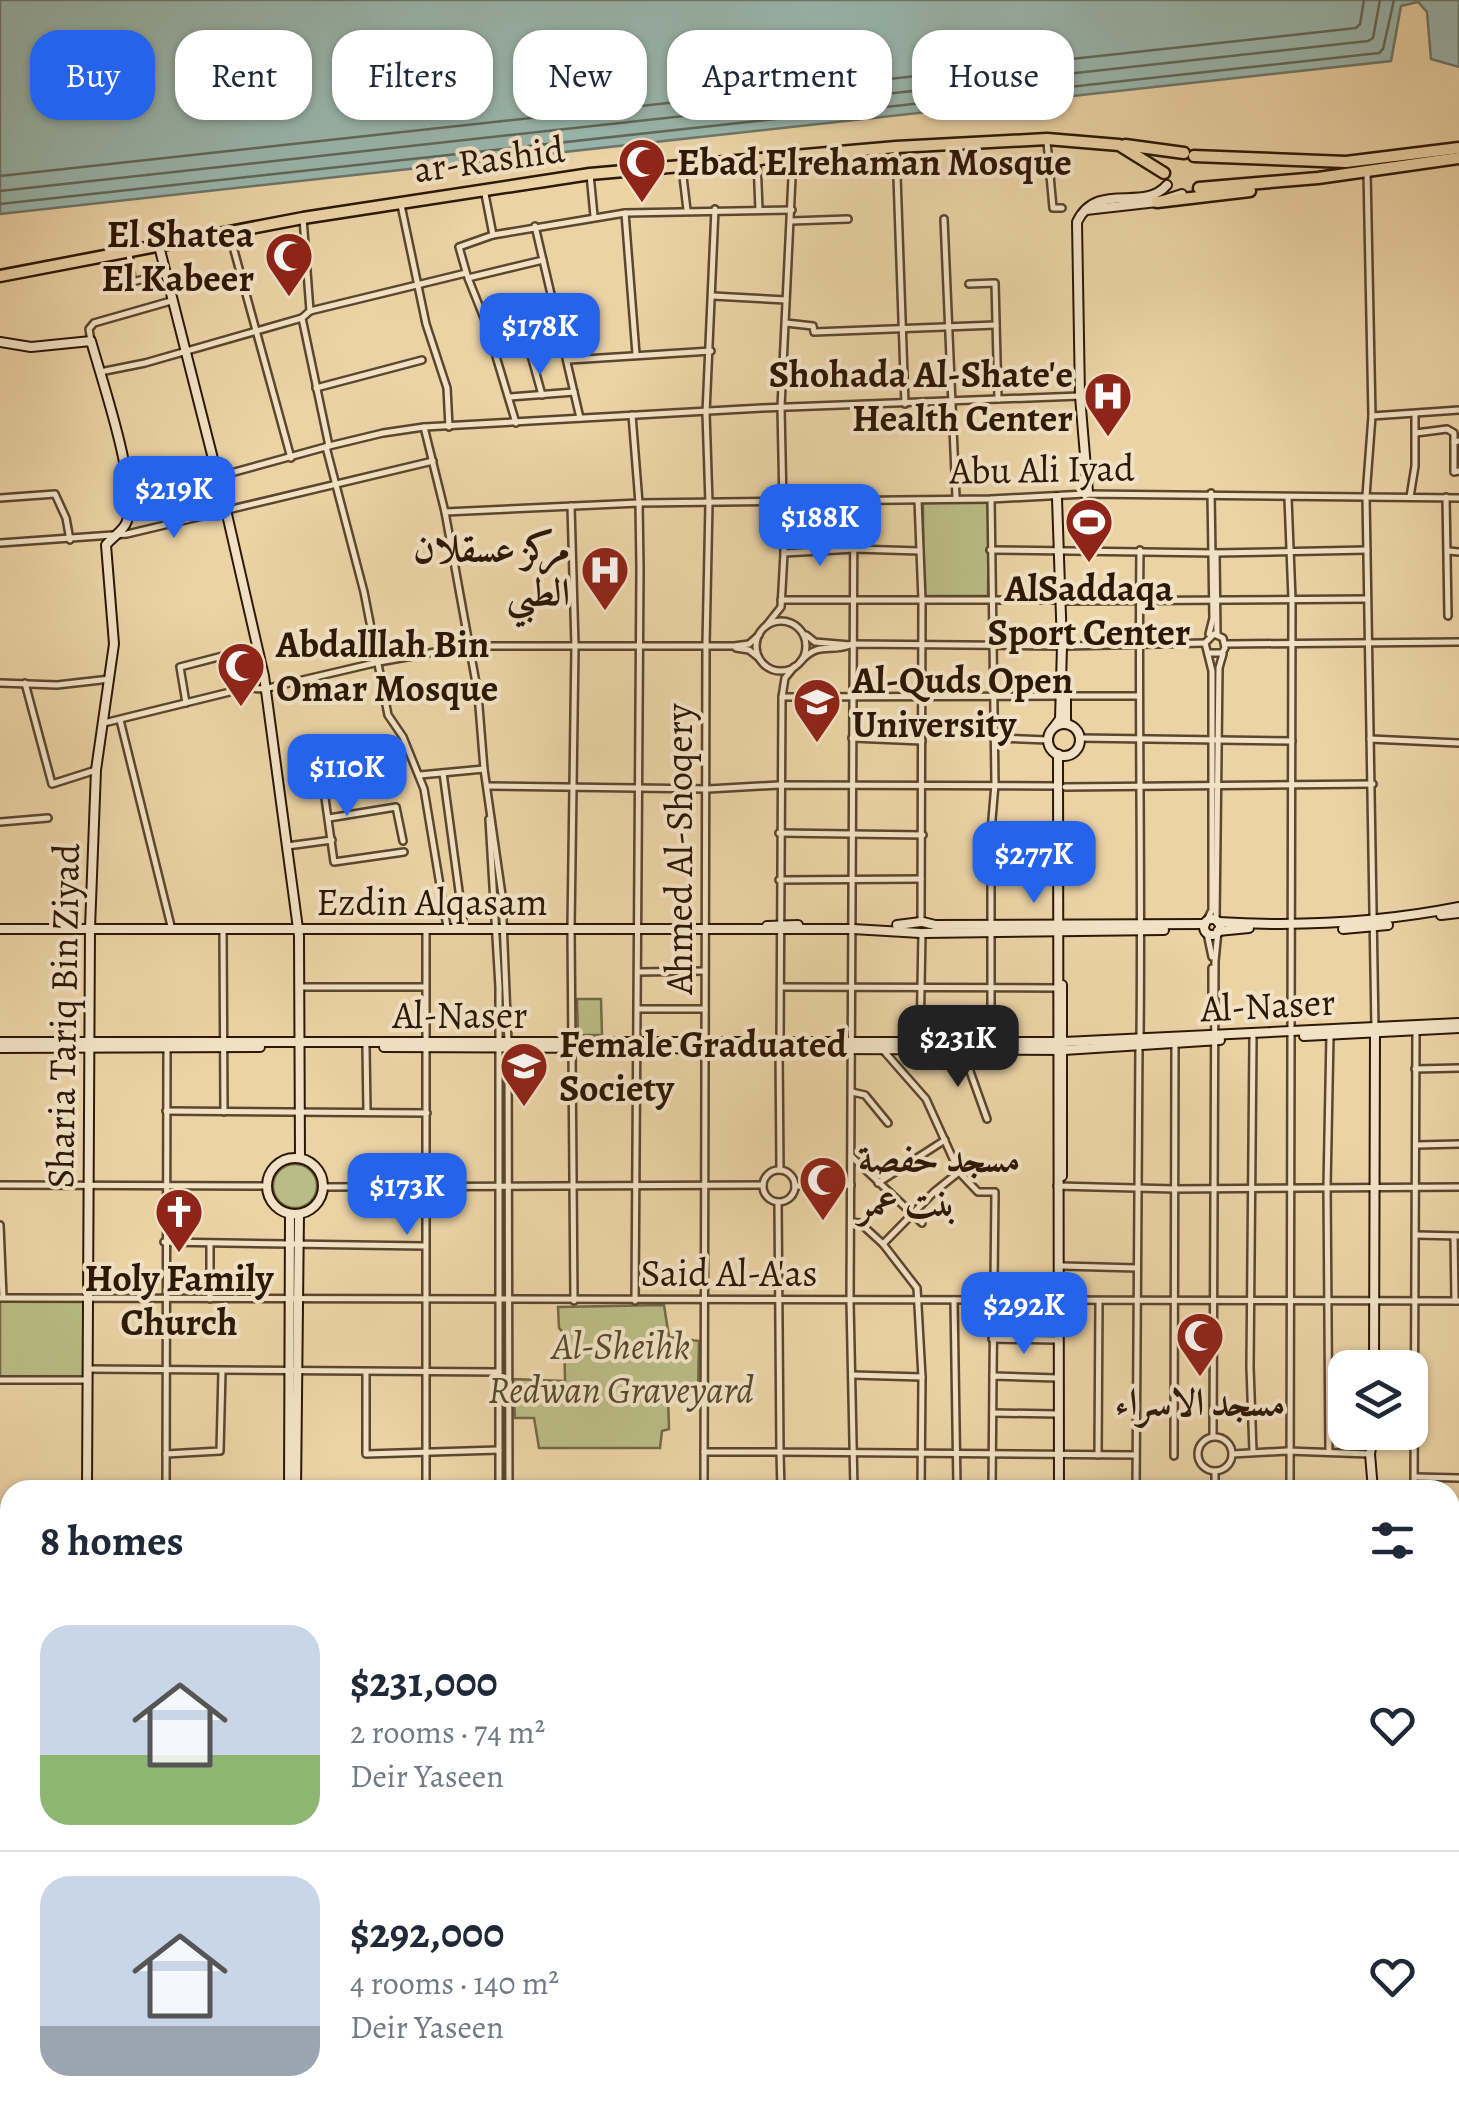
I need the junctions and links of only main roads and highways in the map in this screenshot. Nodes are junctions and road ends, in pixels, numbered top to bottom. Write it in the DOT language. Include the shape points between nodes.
graph roads {
  1 [pos="1120,145"];
  2 [pos="1459,148"];
  3 [pos="1459,158"];
  4 [pos="1165,179"];
  5 [pos="1298,180"];
  6 [pos="1199,188"];
  7 [pos="1182,194"];
  8 [pos="1157,202"];
  9 [pos="1086,210"];
  10 [pos="158,246"];
  11 [pos="0,276"];
  12 [pos="0,342"];
  13 [pos="1085,494"];
  14 [pos="1059,497"];
  15 [pos="1063,696"];
  16 [pos="1066,724"];
  17 [pos="1054,727"];
  18 [pos="1061,755"];
  19 [pos="1459,910"];
  20 [pos="922,922"];
  21 [pos="447,926"];
  22 [pos="853,926"];
  23 [pos="991,927"];
  24 [pos="90,928"];
  25 [pos="1060,928"];
  26 [pos="0,929"];
  27 [pos="296,929"];
  28 [pos="922,933"];
  29 [pos="1459,1026"];
  30 [pos="1375,1030"];
  31 [pos="1292,1034"];
  32 [pos="1215,1040"];
  33 [pos="1139,1043"];
  34 [pos="91,1044"];
  35 [pos="224,1044"];
  36 [pos="426,1044"];
  37 [pos="851,1044"];
  38 [pos="296,1045"];
  39 [pos="0,1046"];
  40 [pos="1060,1046"];
  41 [pos="296,1158"];
  42 [pos="1060,1186"];
  43 [pos="295,1214"];
  44 [pos="1060,1301"];
  45 [pos="1374,1350"];
  46 [pos="1371,1450"];
  47 [pos="1061,1454"];
  48 [pos="87,1480"];
  49 [pos="292,1480"];
  50 [pos="1062,1480"];
  51 [pos="1372,1480"];
  1 -- 2 [label="main road" via="1346,162"];
  1 -- 4 [label="main road, ar-Rashid"];
  1 -- 10 [label="main road, ar-Rashid" via="1047,139 896,147 590,174"];
  3 -- 5 [label="main road"];
  4 -- 9 [label="main road" via="1153,194 1097,200"];
  5 -- 6 [label="main road"];
  5 -- 8 [label="main road"];
  7 -- 8 [label="main road"];
  8 -- 9 [label="main road"];
  9 -- 13 [label="main road" via="1078,222"];
  10 -- 11 [label="main road, ar-Rashid"];
  10 -- 27 [label="main road" via="257,647"];
  12 -- 24 [label="main road, Sharia Tariq Bin Ziyad" via="91,342 118,433 129,501 126,526 106,544 114,644 96,770"];
  14 -- 15 [label="main road"];
  15 -- 16 [label="main road"];
  15 -- 17 [label="main road"];
  16 -- 17 [label="main road"];
  16 -- 18 [label="main road" via="1079,738 1075,751"];
  17 -- 18 [label="main road" via="1048,740"];
  18 -- 25 [label="main road"];
  19 -- 25 [label="main road, Ezdin Alqasam" via="1374,924"];
  20 -- 22 [label="main road, Ezdin Alqasam"];
  20 -- 23 [label="main road, Ezdin Alqasam"];
  20 -- 28 [label="main road" via="928,927"];
  21 -- 22 [label="main road, Ezdin Alqasam"];
  21 -- 27 [label="main road, Ezdin Alqasam"];
  21 -- 27 [label="main road, Ezdin Alqasam"];
  22 -- 28 [label="main road, Ezdin Alqasam"];
  23 -- 25 [label="main road, Ezdin Alqasam"];
  23 -- 28 [label="main road, Ezdin Alqasam"];
  24 -- 26 [label="main road, Ezdin Alqasam"];
  24 -- 27 [label="main road, Ezdin Alqasam"];
  24 -- 34 [label="main road, Sharia Tariq Bin Ziyad"];
  25 -- 40 [label="main road"];
  25 -- 40 [label="main road"];
  27 -- 38 [label="main road"];
  27 -- 38 [label="main road"];
  29 -- 30 [label="main road, Al-Naser"];
  29 -- 30 [label="main road, Al-Naser"];
  30 -- 31 [label="main road, Al-Naser"];
  30 -- 31 [label="main road, Al-Naser"];
  30 -- 45 [label="main road"];
  31 -- 32 [label="main road, Al-Naser"];
  31 -- 32 [label="main road, Al-Naser"];
  32 -- 33 [label="main road, Al-Naser"];
  32 -- 33 [label="main road, Al-Naser"];
  33 -- 40 [label="main road, Al-Naser"];
  34 -- 35 [label="main road, Al-Naser"];
  34 -- 35 [label="main road, Al-Naser"];
  34 -- 39 [label="main road, Al-Naser"];
  34 -- 48 [label="main road, Sharia Tariq Bin Ziyad"];
  35 -- 38 [label="main road, Al-Naser"];
  36 -- 37 [label="main road, Al-Naser"];
  36 -- 38 [label="main road, Al-Naser"];
  36 -- 38 [label="main road, Al-Naser"];
  37 -- 40 [label="main road, Al-Naser"];
  37 -- 40 [label="main road, Al-Naser" via="883,1050"];
  38 -- 41 [label="main road"];
  40 -- 42 [label="main road"];
  41 -- 43 [label="main road" via="316,1167 323,1187 316,1205"];
  41 -- 43 [label="main road" via="274,1166 266,1186 273,1204"];
  42 -- 44 [label="main road"];
  42 -- 44 [label="main road"];
  43 -- 49 [label="main road"];
  44 -- 47 [label="main road"];
  44 -- 47 [label="main road"];
  46 -- 51 [label="main road"];
  47 -- 50 [label="main road"];
}
